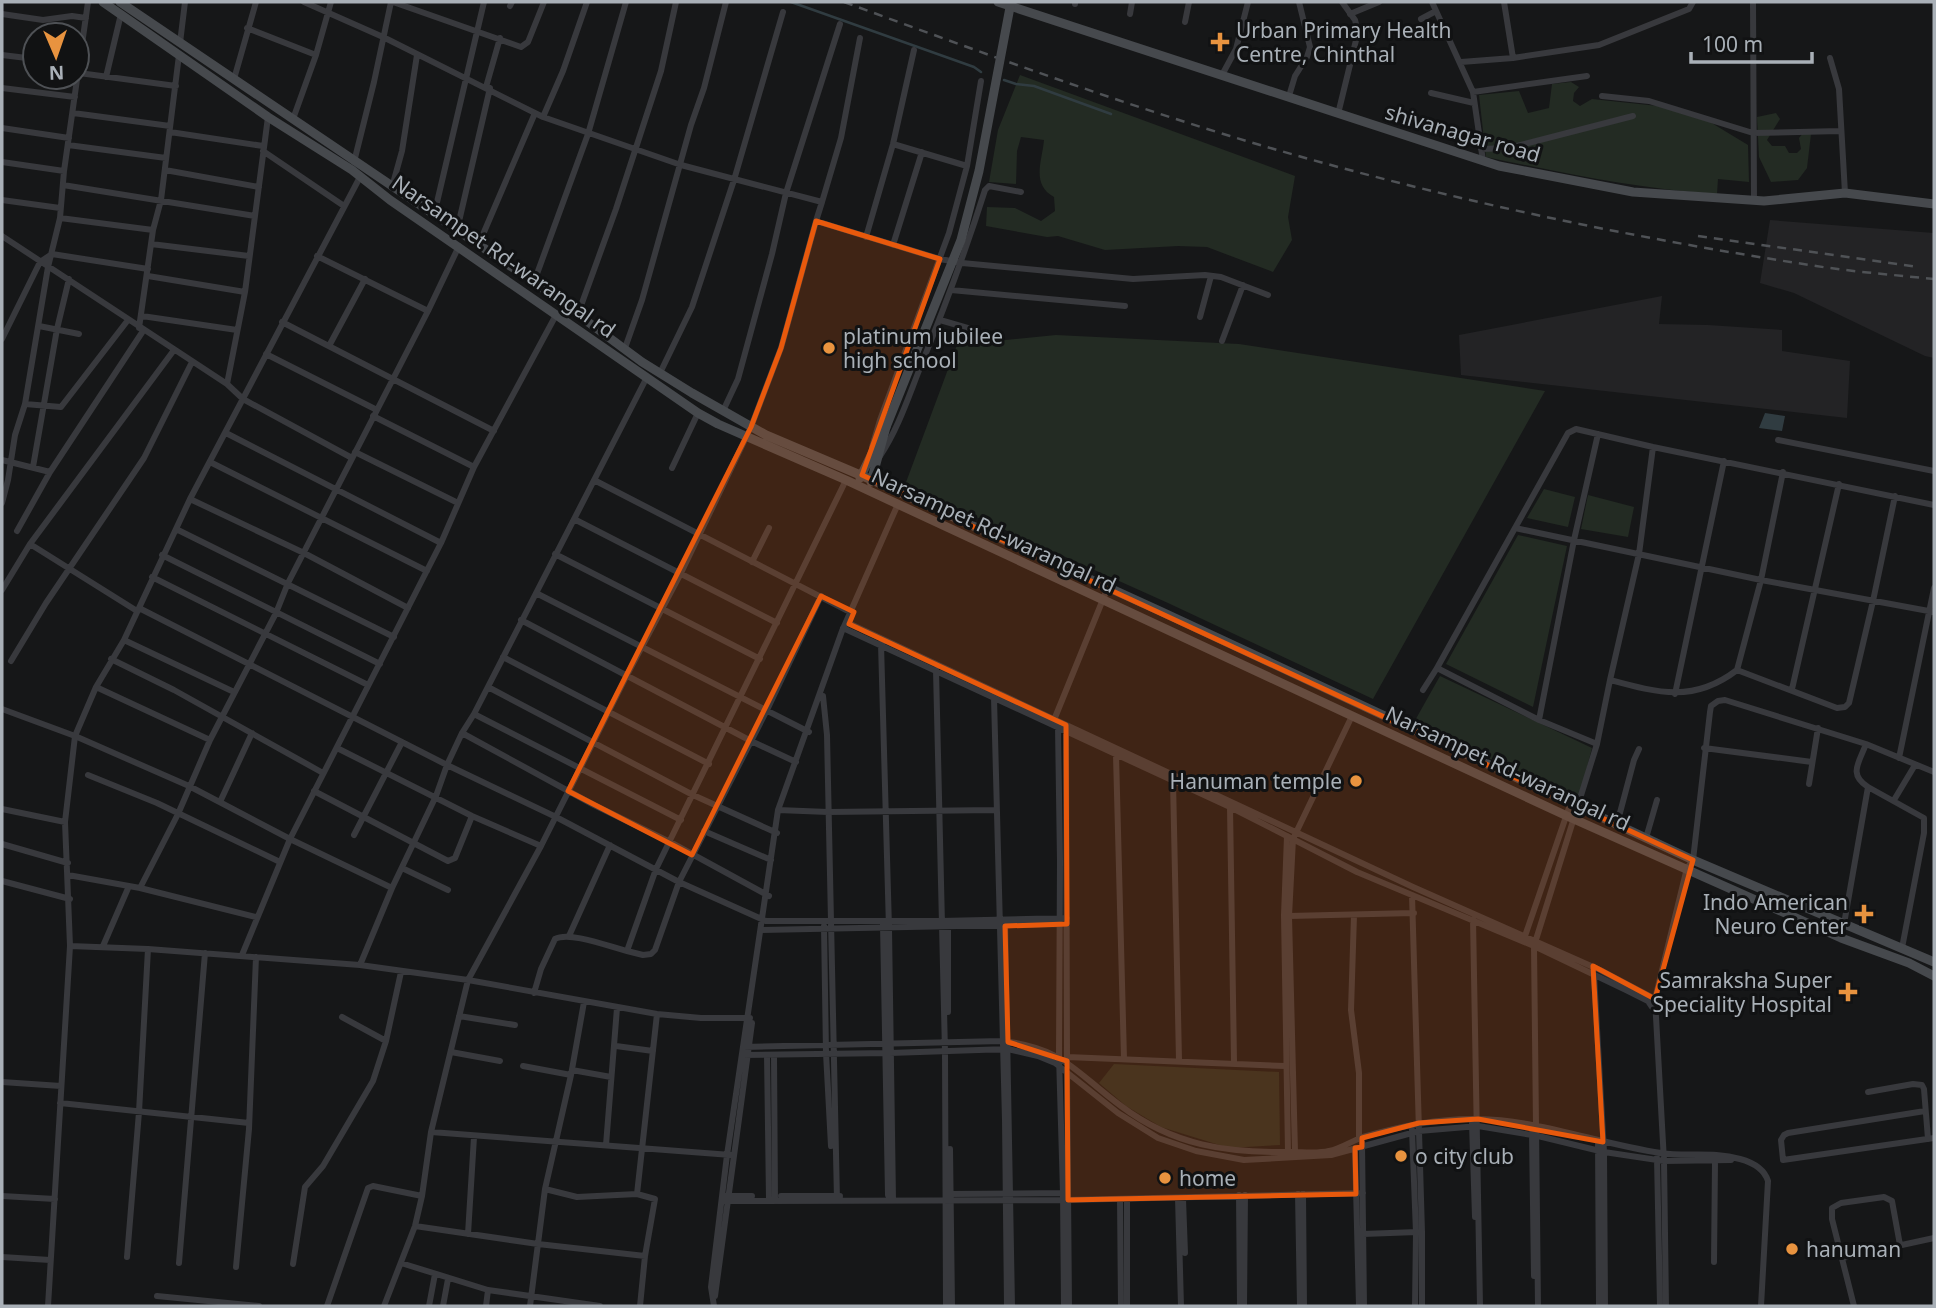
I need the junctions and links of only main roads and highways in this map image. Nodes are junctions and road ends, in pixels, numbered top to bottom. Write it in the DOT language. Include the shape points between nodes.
graph roads {
  1 [pos="103,2"];
  2 [pos="120,2"];
  3 [pos="998,2"];
  4 [pos="1015,4"];
  5 [pos="356,169"];
  6 [pos="1934,204"];
  7 [pos="875,457"];
  8 [pos="862,475"];
  9 [pos="872,480"];
  10 [pos="858,485"];
  11 [pos="868,490"];
  12 [pos="1690,864"];
  13 [pos="1934,962"];
  14 [pos="1934,976"];
  1 -- 5 [label="main road, Narsampet Rd-warangal rd" via="268,117"];
  2 -- 5 [label="main road, Narsampet Rd-warangal rd" via="293,119"];
  3 -- 4 [label="main road, shivanagar road"];
  4 -- 6 [label="main road, shivanagar road" via="1499,166 1633,192 1754,200 1845,193"];
  4 -- 7 [label="main road, bridge" via="961,240"];
  5 -- 8 [label="main road, Narsampet Rd-warangal rd" via="457,230 660,373 751,427"];
  5 -- 10 [label="main road, Narsampet Rd-warangal rd" via="390,200 698,413"];
  7 -- 8 [label="main road"];
  7 -- 9 [label="main road"];
  8 -- 9 [label="main road, Narsampet Rd-warangal rd"];
  8 -- 10 [label="main road"];
  9 -- 11 [label="main road"];
  9 -- 12 [label="main road, Narsampet Rd-warangal rd" via="1575,804"];
  10 -- 11 [label="main road, Narsampet Rd-warangal rd"];
  11 -- 12 [label="main road, Narsampet Rd-warangal rd" via="1571,817"];
  12 -- 13 [label="main road, Narsampet Rd-warangal rd"];
  12 -- 14 [label="main road, Narsampet Rd-warangal rd" via="1841,938"];
}
